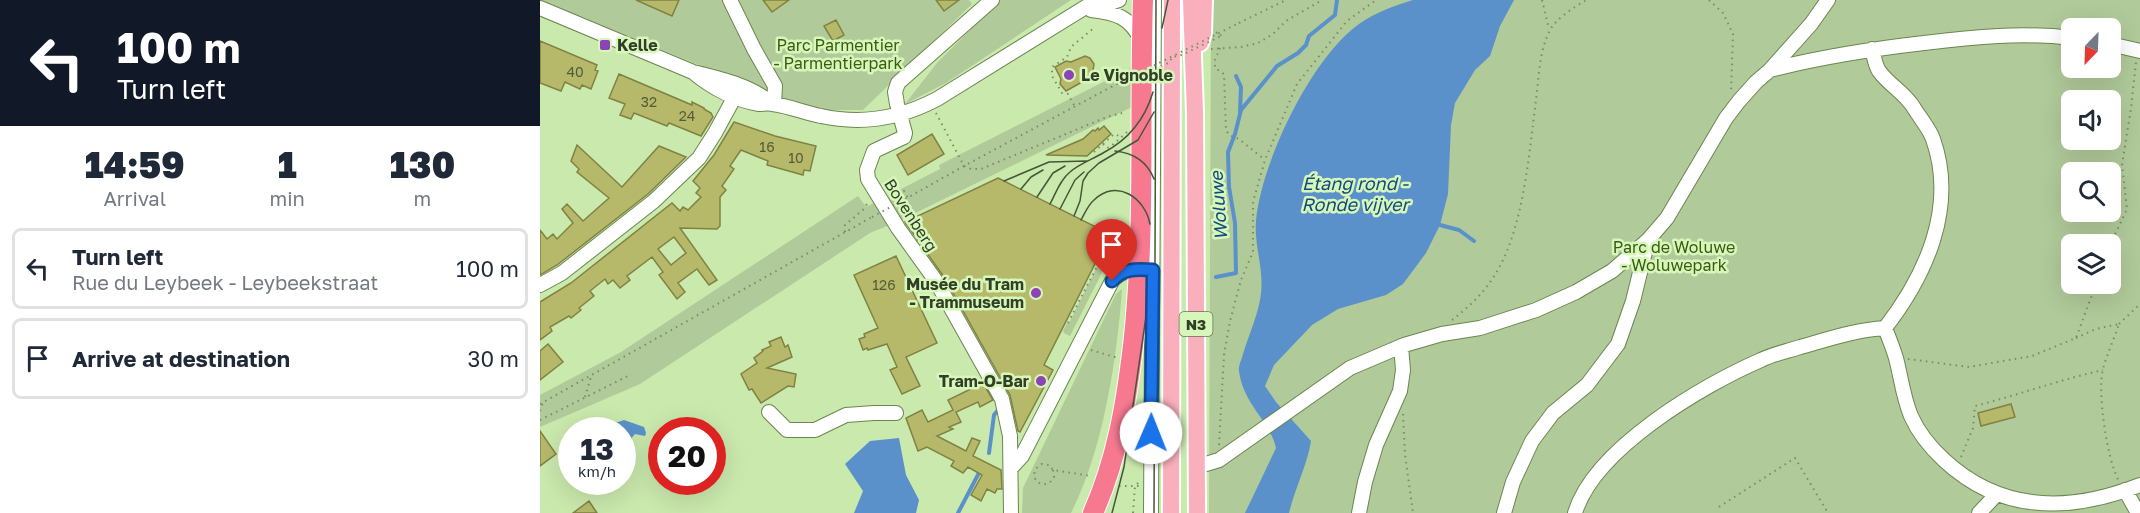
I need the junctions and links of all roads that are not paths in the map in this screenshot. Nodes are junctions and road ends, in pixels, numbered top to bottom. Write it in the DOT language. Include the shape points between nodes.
graph roads {
  1 [pos="730,0"];
  2 [pos="992,0"];
  3 [pos="1119,0"];
  4 [pos="1143,0"];
  5 [pos="1154,0"];
  6 [pos="1172,0"];
  7 [pos="1191,0"];
  8 [pos="1204,0"];
  9 [pos="1828,0"];
  10 [pos="1094,5"];
  11 [pos="540,8"];
  12 [pos="2061,37"];
  13 [pos="1142,42"];
  14 [pos="2121,46"];
  15 [pos="1872,49"];
  16 [pos="2139,50"];
  17 [pos="1193,64"];
  18 [pos="1770,70"];
  19 [pos="738,92"];
  20 [pos="773,104"];
  21 [pos="900,114"];
  22 [pos="1141,114"];
  23 [pos="1648,240"];
  24 [pos="1146,269"];
  25 [pos="540,285"];
  26 [pos="1885,328"];
  27 [pos="1401,346"];
  28 [pos="769,412"];
  29 [pos="896,413"];
  30 [pos="1212,462"];
  31 [pos="1011,468"];
  32 [pos="2140,485"];
  33 [pos="2126,490"];
  34 [pos="1995,496"];
  35 [pos="1011,513"];
  36 [pos="1093,513"];
  37 [pos="1151,513"];
  38 [pos="1171,513"];
  39 [pos="1197,513"];
  40 [pos="1359,513"];
  41 [pos="1504,513"];
  42 [pos="1575,513"];
  43 [pos="1978,513"];
  44 [pos="2138,513"];
  1 -- 20 [label="street" via="775,86"];
  2 -- 21 [label="street" via="898,83"];
  3 -- 10 [label="street"];
  4 -- 13 [label="highway"];
  5 -- 22 [label="street"];
  6 -- 38 [label="main road, N3"];
  7 -- 17 [label="main road, N3"];
  8 -- 17 [label="main road" via="1203,33"];
  9 -- 18 [label="street"];
  10 -- 13 [label="street" via="1121,17 1136,29"];
  10 -- 21 [label="street" via="937,99"];
  11 -- 19 [label="street" via="708,76"];
  12 -- 15 [label="street" via="1966,38"];
  13 -- 22 [label="highway"];
  14 -- 16 [label="street"];
  15 -- 18 [label="street"];
  15 -- 26 [label="street" via="1878,70 1912,104 1932,137 1941,189 1939,217 1923,269"];
  17 -- 39 [label="main road, N3"];
  18 -- 23 [label="street" via="1726,118 1667,218"];
  19 -- 20 [label="street" via="763,97"];
  19 -- 25 [label="street" via="699,158 654,201 562,273"];
  20 -- 21 [label="street" via="822,117 859,120"];
  21 -- 31 [label="street, Bovenberg" via="904,136 874,151 868,179 936,281 1002,399 1010,436"];
  22 -- 24 [label="highway"];
  23 -- 27 [label="street" via="1612,271 1536,310"];
  23 -- 41 [label="street" via="1618,344 1587,385 1553,413 1532,441"];
  24 -- 31 [label="street" via="1129,270 1112,281 1022,456"];
  24 -- 36 [label="highway" via="1139,289 1125,412 1113,463"];
  24 -- 37 [label="street"];
  26 -- 34 [label="street" via="1912,417 1937,454 1974,485"];
  26 -- 42 [label="street" via="1853,331 1762,359 1674,406 1613,455 1587,485"];
  27 -- 30 [label="street" via="1350,368"];
  27 -- 40 [label="street" via="1400,391 1376,445"];
  28 -- 29 [label="street" via="787,430 815,430 846,416"];
  31 -- 35 [label="street, Bovenberg"];
  32 -- 33 [label="street"];
  33 -- 34 [label="street" via="2099,500 2061,505 2015,502"];
  33 -- 44 [label="street"];
  34 -- 43 [label="street"];
}
